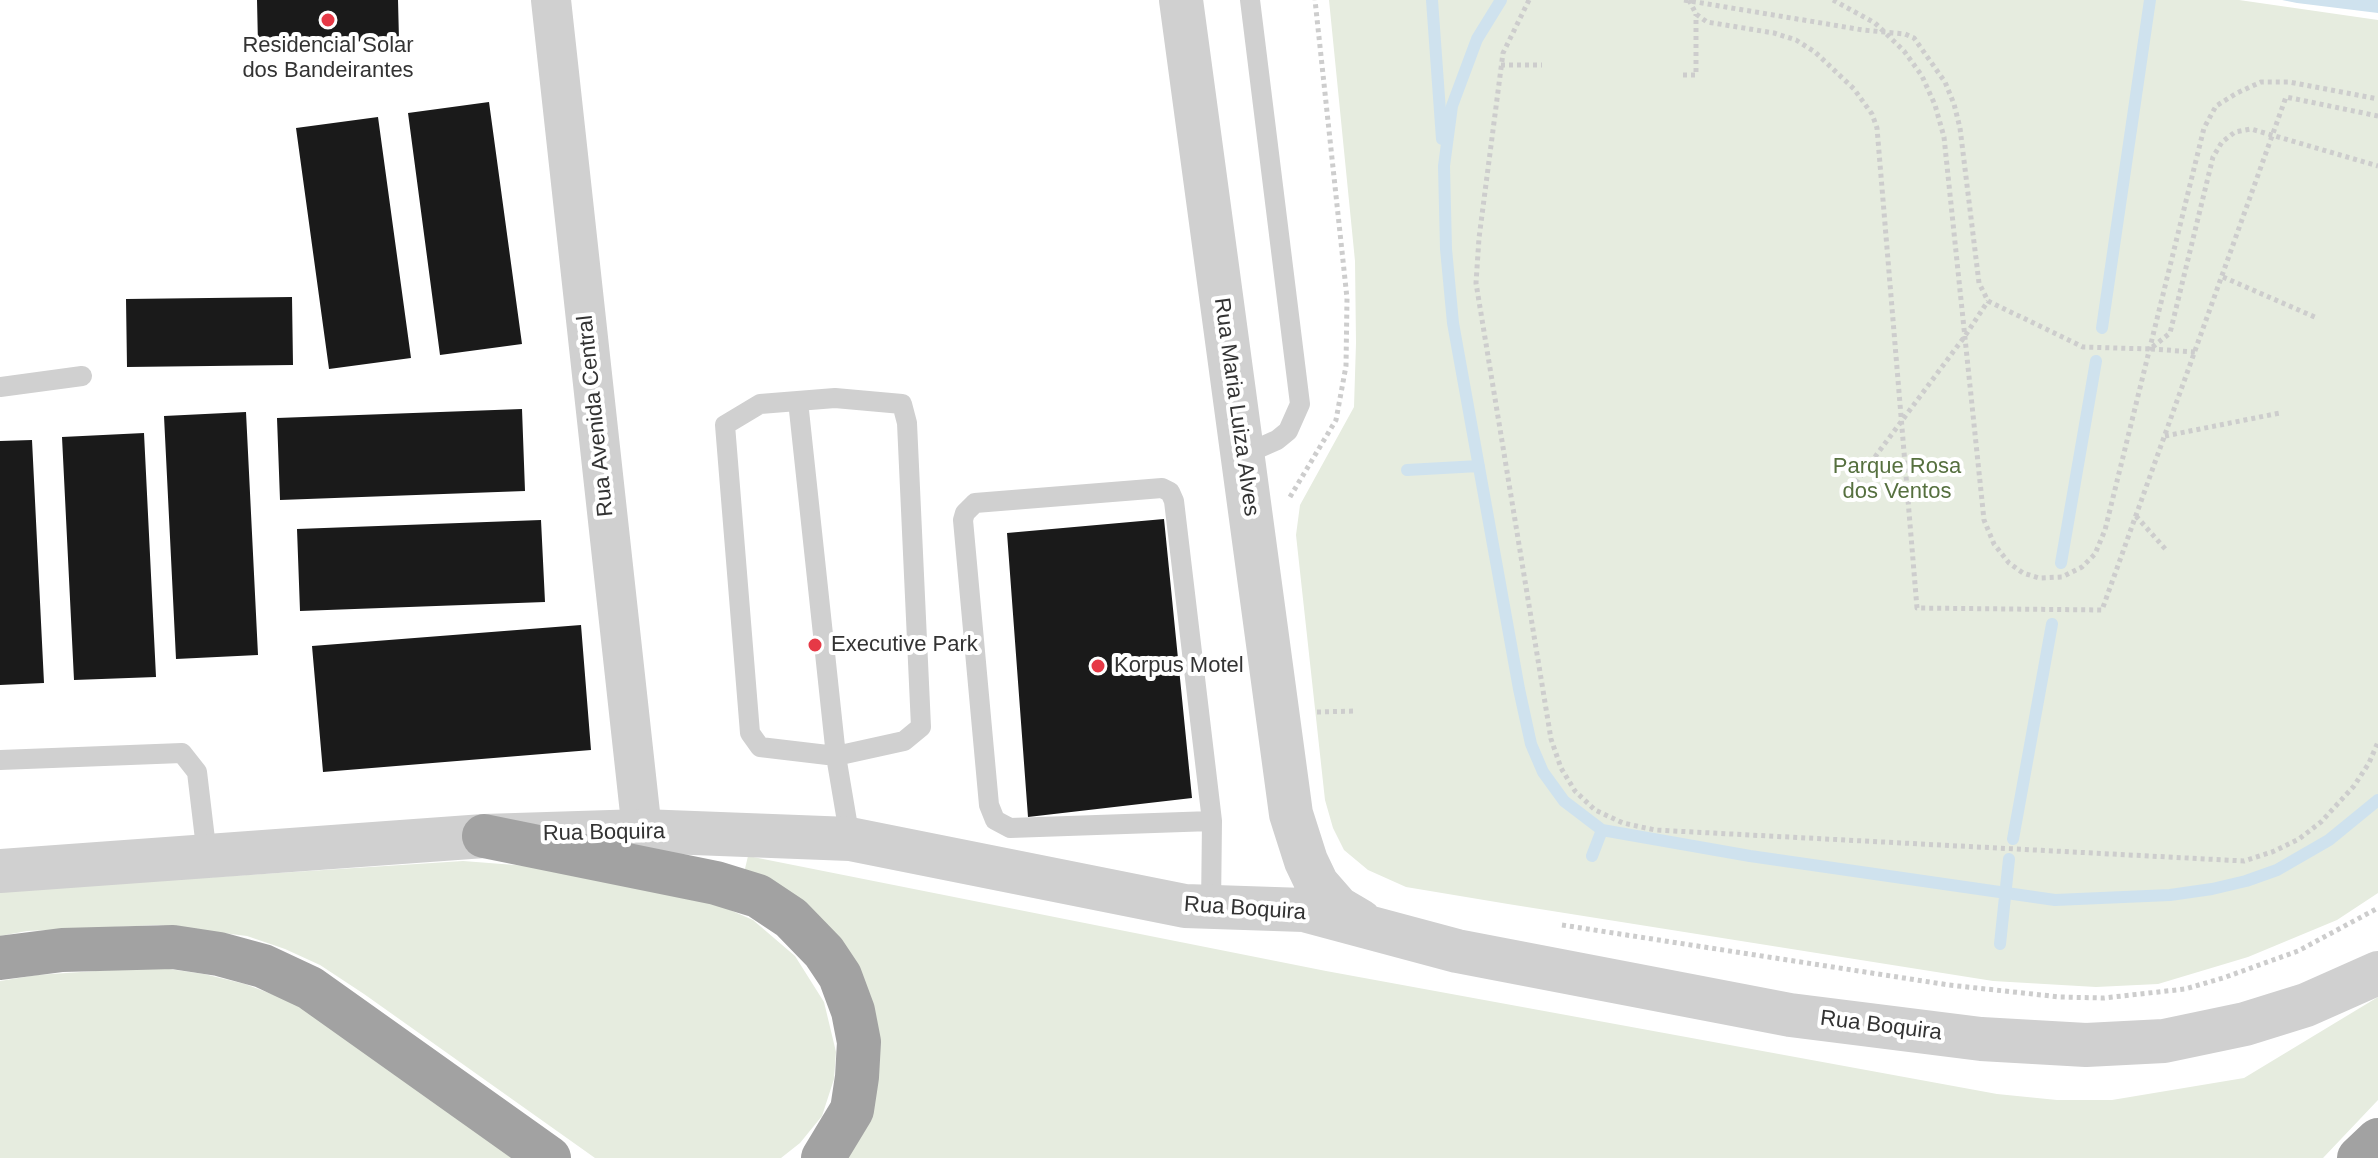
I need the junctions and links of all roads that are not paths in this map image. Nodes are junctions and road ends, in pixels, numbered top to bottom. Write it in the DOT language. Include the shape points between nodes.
graph roads {
  1 [pos="551,0"];
  2 [pos="1181,0"];
  3 [pos="1250,0"];
  4 [pos="82,376"];
  5 [pos="0,387"];
  6 [pos="798,401"];
  7 [pos="1243,455"];
  8 [pos="836,756"];
  9 [pos="0,760"];
  10 [pos="1291,814"];
  11 [pos="1212,821"];
  12 [pos="642,831"];
  13 [pos="484,836"];
  14 [pos="850,839"];
  15 [pos="207,856"];
  16 [pos="0,871"];
  17 [pos="1219,909"];
  18 [pos="1379,931"];
  19 [pos="0,958"];
  20 [pos="2378,973"];
  21 [pos="2378,1140"];
  22 [pos="549,1158"];
  23 [pos="823,1158"];
  24 [pos="2359,1158"];
  1 -- 12 [label="street, Rua Avenida Central"];
  2 -- 7 [label="street, Rua Maria Luiza Alves"];
  3 -- 7 [label="lane" via="1300,404 1288,431"];
  4 -- 5 [label="lane"];
  6 -- 8 [label="lane"];
  6 -- 8 [label="lane" via="760,404 725,425 750,733 760,747"];
  6 -- 8 [label="lane" via="835,398 902,404 907,423 921,727 904,741"];
  7 -- 10 [label="street, Rua Maria Luiza Alves"];
  8 -- 14 [label="lane"];
  9 -- 15 [label="lane" via="182,753 197,772"];
  10 -- 17 [label="street, Rua Maria Luiza Alves" via="1285,863 1273,888"];
  10 -- 18 [label="street, Rua Maria Luiza Alves" via="1306,861 1327,898"];
  11 -- 11 [label="lane" via="1010,828 995,820 989,805 963,520 975,503 1162,488 1170,492"];
  11 -- 17 [label="lane"];
  12 -- 13 [label="street, Rua Boquira"];
  12 -- 14 [label="street, Rua Boquira"];
  13 -- 15 [label="street, Rua Boquira"];
  13 -- 23 [label="highway" via="716,883 758,896 791,918 840,976 859,1042 852,1110"];
  14 -- 17 [label="street, Rua Boquira"];
  15 -- 16 [label="street, Rua Boquira"];
  17 -- 18 [label="street, Rua Boquira" via="1296,909"];
  18 -- 20 [label="street, Rua Boquira" via="1790,1015 1981,1039 2086,1045 2164,1041 2245,1024 2306,1005"];
  19 -- 22 [label="highway" via="62,950 173,947 263,966 321,995"];
  21 -- 24 [label="highway"];
}
